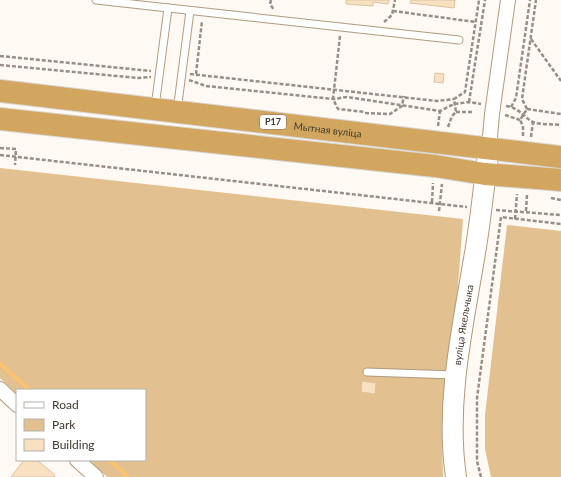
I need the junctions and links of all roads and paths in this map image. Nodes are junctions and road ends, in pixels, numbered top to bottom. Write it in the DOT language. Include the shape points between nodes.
graph roads {
  1 [pos="96,0"];
  2 [pos="271,0"];
  3 [pos="479,0"];
  4 [pos="485,0"];
  5 [pos="508,0"];
  6 [pos="530,0"];
  7 [pos="536,0"];
  8 [pos="168,8"];
  9 [pos="274,10"];
  10 [pos="190,11"];
  11 [pos="393,11"];
  12 [pos="202,12"];
  13 [pos="476,22"];
  14 [pos="341,28"];
  15 [pos="531,38"];
  16 [pos="459,40"];
  17 [pos="0,56"];
  18 [pos="0,65"];
  19 [pos="161,74"];
  20 [pos="196,74"];
  21 [pos="181,75"];
  22 [pos="561,81"];
  23 [pos="335,90"];
  24 [pos="0,91"];
  25 [pos="404,96"];
  26 [pos="454,98"];
  27 [pos="333,99"];
  28 [pos="469,102"];
  29 [pos="454,104"];
  30 [pos="402,106"];
  31 [pos="511,107"];
  32 [pos="155,108"];
  33 [pos="527,109"];
  34 [pos="177,111"];
  35 [pos="456,112"];
  36 [pos="473,112"];
  37 [pos="524,114"];
  38 [pos="561,114"];
  39 [pos="503,115"];
  40 [pos="0,119"];
  41 [pos="520,120"];
  42 [pos="364,122"];
  43 [pos="561,125"];
  44 [pos="447,131"];
  45 [pos="524,140"];
  46 [pos="0,148"];
  47 [pos="489,148"];
  48 [pos="0,155"];
  49 [pos="15,157"];
  50 [pos="561,157"];
  51 [pos="14,165"];
  52 [pos="485,174"];
  53 [pos="561,180"];
  54 [pos="442,182"];
  55 [pos="517,191"];
  56 [pos="440,203"];
  57 [pos="516,210"];
  58 [pos="439,211"];
  59 [pos="561,215"];
  60 [pos="514,219"];
  61 [pos="561,224"];
  62 [pos="367,372"];
  63 [pos="456,375"];
  64 [pos="0,389"];
  65 [pos="16,404"];
  66 [pos="78,461"];
  67 [pos="96,477"];
  68 [pos="456,477"];
  69 [pos="481,477"];
  1 -- 8 [label="lane"];
  2 -- 9 [label="path" via="270,4"];
  3 -- 13 [label="path"];
  4 -- 28 [label="path"];
  5 -- 47 [label="street"];
  6 -- 31 [label="path" via="516,98"];
  7 -- 15 [label="path"];
  8 -- 10 [label="lane"];
  8 -- 19 [label="lane"];
  10 -- 12 [label="lane"];
  10 -- 21 [label="lane"];
  11 -- 13 [label="path"];
  12 -- 14 [label="lane"];
  12 -- 20 [label="path"];
  13 -- 26 [label="path" via="465,92"];
  14 -- 16 [label="lane"];
  14 -- 23 [label="path"];
  15 -- 22 [label="path"];
  15 -- 33 [label="path" via="522,99"];
  17 -- 19 [label="path"];
  18 -- 19 [label="path" via="138,78"];
  19 -- 32 [label="lane"];
  20 -- 21 [label="path"];
  20 -- 23 [label="path"];
  21 -- 27 [label="path" via="206,86"];
  21 -- 34 [label="lane"];
  23 -- 25 [label="path"];
  23 -- 27 [label="path"];
  24 -- 32 [label="highway, Мытная вуліца / Р17"];
  25 -- 26 [label="path" via="436,101"];
  25 -- 30 [label="path"];
  26 -- 29 [label="path"];
  27 -- 30 [label="path" via="348,97 386,101"];
  27 -- 42 [label="path" via="338,109"];
  29 -- 30 [label="path" via="440,111"];
  29 -- 35 [label="path"];
  30 -- 42 [label="path" via="390,114"];
  32 -- 34 [label="highway, Мытная вуліца / Р17"];
  33 -- 37 [label="path"];
  33 -- 38 [label="path"];
  34 -- 42 [label="highway, Мытная вуліца / Р17"];
  35 -- 36 [label="path"];
  35 -- 44 [label="path"];
  37 -- 41 [label="path"];
  37 -- 43 [label="path" via="533,122"];
  39 -- 41 [label="path"];
  40 -- 52 [label="highway" via="435,166"];
  41 -- 45 [label="path"];
  42 -- 47 [label="highway, Мытная вуліца / Р17"];
  46 -- 49 [label="path" via="16,149"];
  47 -- 50 [label="highway, Мытная вуліца / Р17"];
  47 -- 52 [label="main road, вуліца Якельчыка"];
  48 -- 49 [label="path"];
  49 -- 51 [label="path"];
  49 -- 56 [label="path"];
  52 -- 53 [label="highway"];
  52 -- 63 [label="main road, вуліца Якельчыка" via="481,218"];
  54 -- 56 [label="path"];
  55 -- 57 [label="path"];
  56 -- 58 [label="path"];
  57 -- 59 [label="path"];
  57 -- 60 [label="path"];
  60 -- 61 [label="path"];
  60 -- 69 [label="path" via="502,217 480,366 476,429 477,460"];
  62 -- 63 [label="lane"];
  63 -- 68 [label="main road, вуліца Якельчыка" via="453,458"];
  64 -- 65 [label="street"];
  66 -- 67 [label="street"];
}
